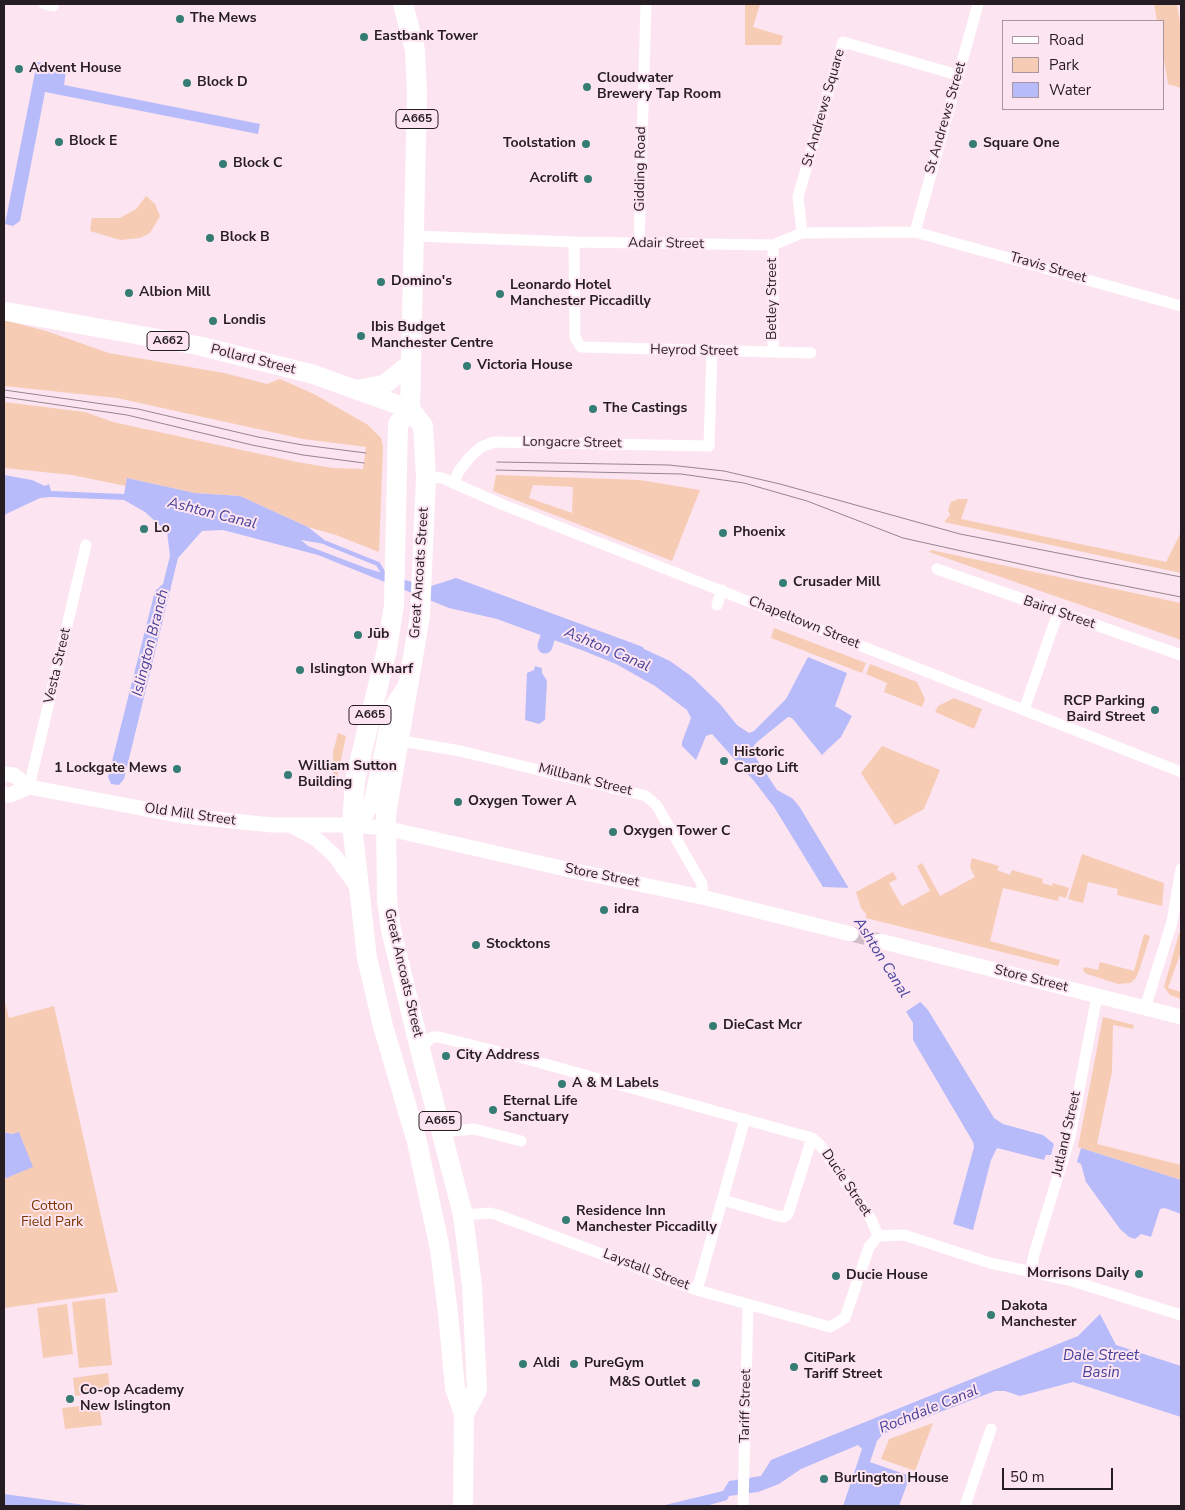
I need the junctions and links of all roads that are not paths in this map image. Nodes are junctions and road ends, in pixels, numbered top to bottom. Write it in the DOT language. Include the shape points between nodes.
graph roads {
  1 [pos="44,4"];
  2 [pos="54,4"];
  3 [pos="403,4"];
  4 [pos="646,4"];
  5 [pos="978,4"];
  6 [pos="958,75"];
  7 [pos="915,232"];
  8 [pos="802,233"];
  9 [pos="415,236"];
  10 [pos="574,242"];
  11 [pos="639,244"];
  12 [pos="773,245"];
  13 [pos="1181,306"];
  14 [pos="4,311"];
  15 [pos="712,350"];
  16 [pos="773,352"];
  17 [pos="811,353"];
  18 [pos="411,363"];
  19 [pos="355,389"];
  20 [pos="410,410"];
  21 [pos="426,477"];
  22 [pos="453,483"];
  23 [pos="86,545"];
  24 [pos="937,569"];
  25 [pos="722,590"];
  26 [pos="717,605"];
  27 [pos="1058,613"];
  28 [pos="1181,655"];
  29 [pos="409,681"];
  30 [pos="1024,710"];
  31 [pos="408,742"];
  32 [pos="1181,772"];
  33 [pos="4,774"];
  34 [pos="29,787"];
  35 [pos="4,794"];
  36 [pos="352,825"];
  37 [pos="292,826"];
  38 [pos="385,828"];
  39 [pos="1181,869"];
  40 [pos="358,888"];
  41 [pos="702,896"];
  42 [pos="851,934"];
  43 [pos="880,941"];
  44 [pos="1097,996"];
  45 [pos="1145,1008"];
  46 [pos="1181,1017"];
  47 [pos="420,1049"];
  48 [pos="398,1072"];
  49 [pos="745,1119"];
  50 [pos="443,1132"];
  51 [pos="812,1138"];
  52 [pos="521,1141"];
  53 [pos="723,1200"];
  54 [pos="432,1212"];
  55 [pos="463,1215"];
  56 [pos="878,1236"];
  57 [pos="1032,1271"];
  58 [pos="697,1290"];
  59 [pos="748,1306"];
  60 [pos="1181,1315"];
  61 [pos="464,1414"];
  62 [pos="991,1429"];
  63 [pos="743,1503"];
  64 [pos="463,1506"];
  65 [pos="965,1506"];
  1 -- 2 [label="street"];
  3 -- 9 [label="highway, Great Ancoats Street / A665" via="415,50"];
  4 -- 11 [label="street, Gidding Road"];
  5 -- 6 [label="street, St Andrews Street"];
  6 -- 7 [label="street, St Andrews Street"];
  6 -- 8 [label="street, St Andrews Square" via="843,42 798,197"];
  7 -- 8 [label="street, Adair Street"];
  7 -- 13 [label="street, Travis Street"];
  8 -- 12 [label="street, Adair Street"];
  9 -- 10 [label="street, Adair Street"];
  9 -- 18 [label="highway, Great Ancoats Street / A665"];
  10 -- 11 [label="street, Adair Street"];
  10 -- 15 [label="street, Heyrod Street" via="575,337 578,345 592,349"];
  11 -- 12 [label="street, Adair Street"];
  12 -- 16 [label="street, Betley Street"];
  14 -- 19 [label="main road, Pollard Street / A662" via="200,346 312,374"];
  15 -- 16 [label="street, Heyrod Street"];
  15 -- 22 [label="street, Longacre Street" via="709,446 494,442 481,447 470,457"];
  16 -- 17 [label="street, Heyrod Street"];
  18 -- 19 [label="main road" via="385,384"];
  18 -- 20 [label="highway, Great Ancoats Street / A665"];
  19 -- 20 [label="main road, Pollard Street / A662"];
  20 -- 21 [label="highway, Great Ancoats Street / A665" via="423,426"];
  20 -- 36 [label="highway, Great Ancoats Street / A665" via="398,424 394,605 387,649 355,780"];
  21 -- 22 [label="street, Chapeltown Street"];
  21 -- 29 [label="highway, Great Ancoats Street / A665" via="424,554 417,635"];
  22 -- 25 [label="street, Chapeltown Street"];
  23 -- 34 [label="street, Vesta Street"];
  24 -- 27 [label="street, Baird Street"];
  25 -- 26 [label="street"];
  25 -- 30 [label="street, Chapeltown Street"];
  27 -- 28 [label="street, Baird Street"];
  27 -- 30 [label="street"];
  29 -- 36 [label="street" via="390,707 370,808 364,818"];
  29 -- 38 [label="highway, Great Ancoats Street / A665"];
  30 -- 32 [label="street, Chapeltown Street"];
  31 -- 41 [label="street, Millbank Street" via="469,753 646,796 657,806 702,884"];
  33 -- 34 [label="street, Old Mill Street" via="14,775"];
  34 -- 35 [label="street, Old Mill Street" via="10,795"];
  34 -- 37 [label="street, Old Mill Street" via="183,816"];
  36 -- 37 [label="street, Old Mill Street"];
  36 -- 38 [label="street, Store Street"];
  36 -- 40 [label="highway, Great Ancoats Street / A665"];
  37 -- 40 [label="street" via="316,839 334,855"];
  38 -- 41 [label="street, Store Street"];
  38 -- 47 [label="highway, Great Ancoats Street / A665" via="391,930"];
  39 -- 45 [label="street" via="1172,922"];
  40 -- 48 [label="highway, Great Ancoats Street / A665" via="367,958"];
  41 -- 42 [label="street, Store Street"];
  43 -- 44 [label="street, Store Street"];
  44 -- 45 [label="street, Store Street"];
  44 -- 57 [label="street, Jutland Street" via="1070,1137 1034,1254"];
  45 -- 46 [label="street, Store Street"];
  47 -- 48 [label="highway"];
  47 -- 49 [label="street, Ducie Street" via="432,1037 439,1037"];
  47 -- 50 [label="highway, Great Ancoats Street / A665"];
  48 -- 54 [label="highway, Great Ancoats Street / A665"];
  49 -- 51 [label="street, Ducie Street"];
  49 -- 53 [label="street"];
  50 -- 52 [label="street" via="474,1129"];
  50 -- 55 [label="highway, Great Ancoats Street / A665"];
  51 -- 53 [label="street" via="790,1211 784,1217"];
  51 -- 56 [label="street, Ducie Street" via="871,1219"];
  53 -- 58 [label="street"];
  54 -- 55 [label="highway"];
  54 -- 61 [label="highway, Great Ancoats Street / A665" via="448,1313 455,1388"];
  55 -- 58 [label="street, Laystall Street" via="498,1215"];
  55 -- 61 [label="highway, Great Ancoats Street / A665" via="472,1286 477,1390"];
  56 -- 57 [label="street" via="904,1235 990,1263"];
  56 -- 59 [label="street, Laystall Street" via="869,1248 845,1318 830,1327"];
  57 -- 60 [label="street" via="1093,1286"];
  58 -- 59 [label="street, Laystall Street"];
  59 -- 63 [label="street, Tariff Street"];
  61 -- 64 [label="highway, Great Ancoats Street / A665"];
  62 -- 65 [label="street"];
}
